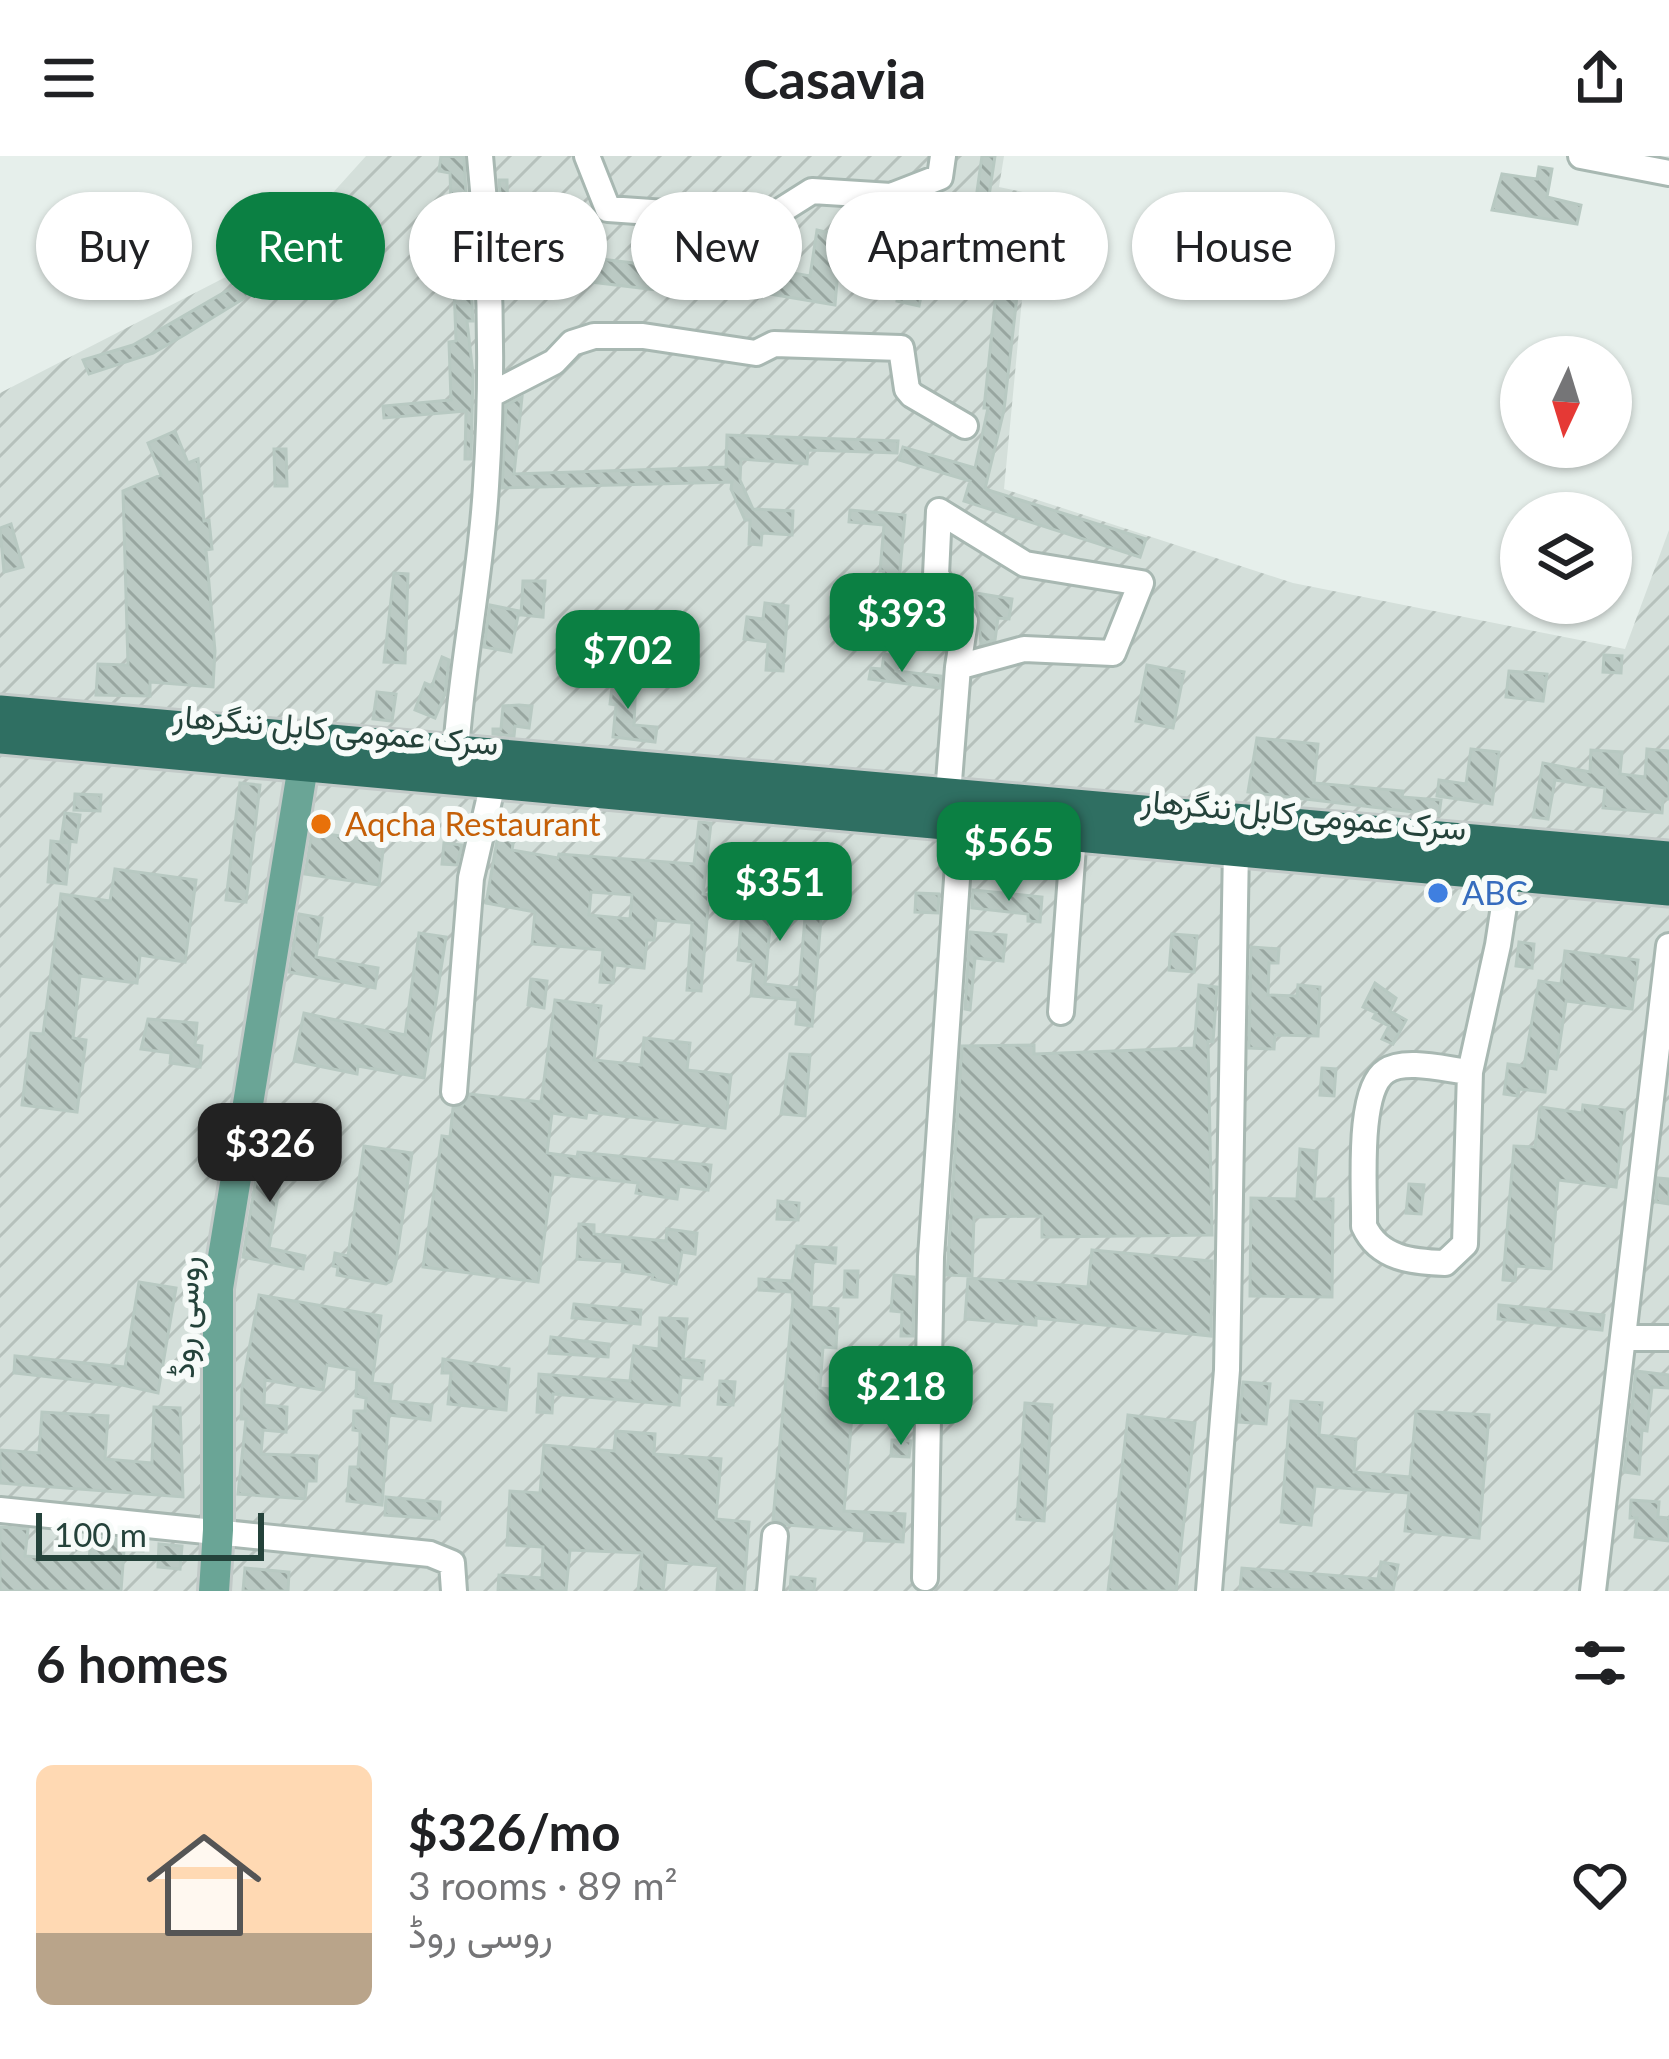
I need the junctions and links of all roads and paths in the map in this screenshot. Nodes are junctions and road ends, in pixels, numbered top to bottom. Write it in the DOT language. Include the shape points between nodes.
graph roads {
  1 [pos="586,156"];
  2 [pos="943,156"];
  3 [pos="1581,156"];
  4 [pos="484,157"];
  5 [pos="1669,173"];
  6 [pos="490,395"];
  7 [pos="965,426"];
  8 [pos="958,667"];
  9 [pos="0,712"];
  10 [pos="0,737"];
  11 [pos="456,751"];
  12 [pos="303,766"];
  13 [pos="493,783"];
  14 [pos="843,798"];
  15 [pos="954,808"];
  16 [pos="1073,832"];
  17 [pos="1236,847"];
  18 [pos="1669,858"];
  19 [pos="1509,873"];
  20 [pos="1669,889"];
  21 [pos="1669,946"];
  22 [pos="1061,1012"];
  23 [pos="1470,1072"];
  24 [pos="454,1092"];
  25 [pos="1623,1338"];
  26 [pos="1669,1338"];
  27 [pos="0,1510"];
  28 [pos="218,1530"];
  29 [pos="775,1536"];
  30 [pos="925,1577"];
  31 [pos="214,1591"];
  32 [pos="454,1591"];
  33 [pos="770,1591"];
  34 [pos="1209,1591"];
  35 [pos="1593,1591"];
  1 -- 2 [label="street" via="608,209 766,220 812,191 891,196 940,177"];
  3 -- 5 [label="street"];
  4 -- 6 [label="street"];
  6 -- 7 [label="street" via="594,336 756,353 774,344 902,348 907,389"];
  6 -- 11 [label="street"];
  8 -- 8 [label="street" via="1024,649 1113,653 1141,584 1025,564 940,511 936,575 965,622"];
  8 -- 15 [label="street"];
  9 -- 11 [label="highway, سرک عمومی کابل ننگرهار"];
  10 -- 12 [label="highway, سرک عمومی کابل ننگرهار"];
  11 -- 14 [label="highway, سرک عمومی کابل ننگرهار"];
  12 -- 13 [label="highway, سرک عمومی کابل ننگرهار"];
  12 -- 28 [label="main road, روسی روڈ" via="218,1288"];
  13 -- 14 [label="highway, سرک عمومی کابل ننگرهار"];
  13 -- 24 [label="street" via="471,878"];
  14 -- 15 [label="highway, سرک عمومی کابل ننگرهار"];
  15 -- 16 [label="highway, سرک عمومی کابل ننگرهار"];
  15 -- 18 [label="highway, سرک عمومی کابل ننگرهار"];
  15 -- 30 [label="street"];
  16 -- 17 [label="highway, سرک عمومی کابل ننگرهار"];
  16 -- 22 [label="street"];
  17 -- 19 [label="highway, سرک عمومی کابل ننگرهار"];
  17 -- 34 [label="street" via="1227,1370"];
  19 -- 20 [label="highway, سرک عمومی کابل ننگرهار"];
  19 -- 23 [label="street"];
  21 -- 25 [label="street"];
  23 -- 23 [label="street" via="1465,1244 1445,1263 1388,1253 1364,1226 1372,1088 1386,1070 1402,1066"];
  25 -- 26 [label="street"];
  25 -- 35 [label="street"];
  27 -- 28 [label="street"];
  28 -- 31 [label="main road, روسی روڈ"];
  28 -- 32 [label="street" via="430,1553 452,1563"];
  29 -- 33 [label="street"];
}
